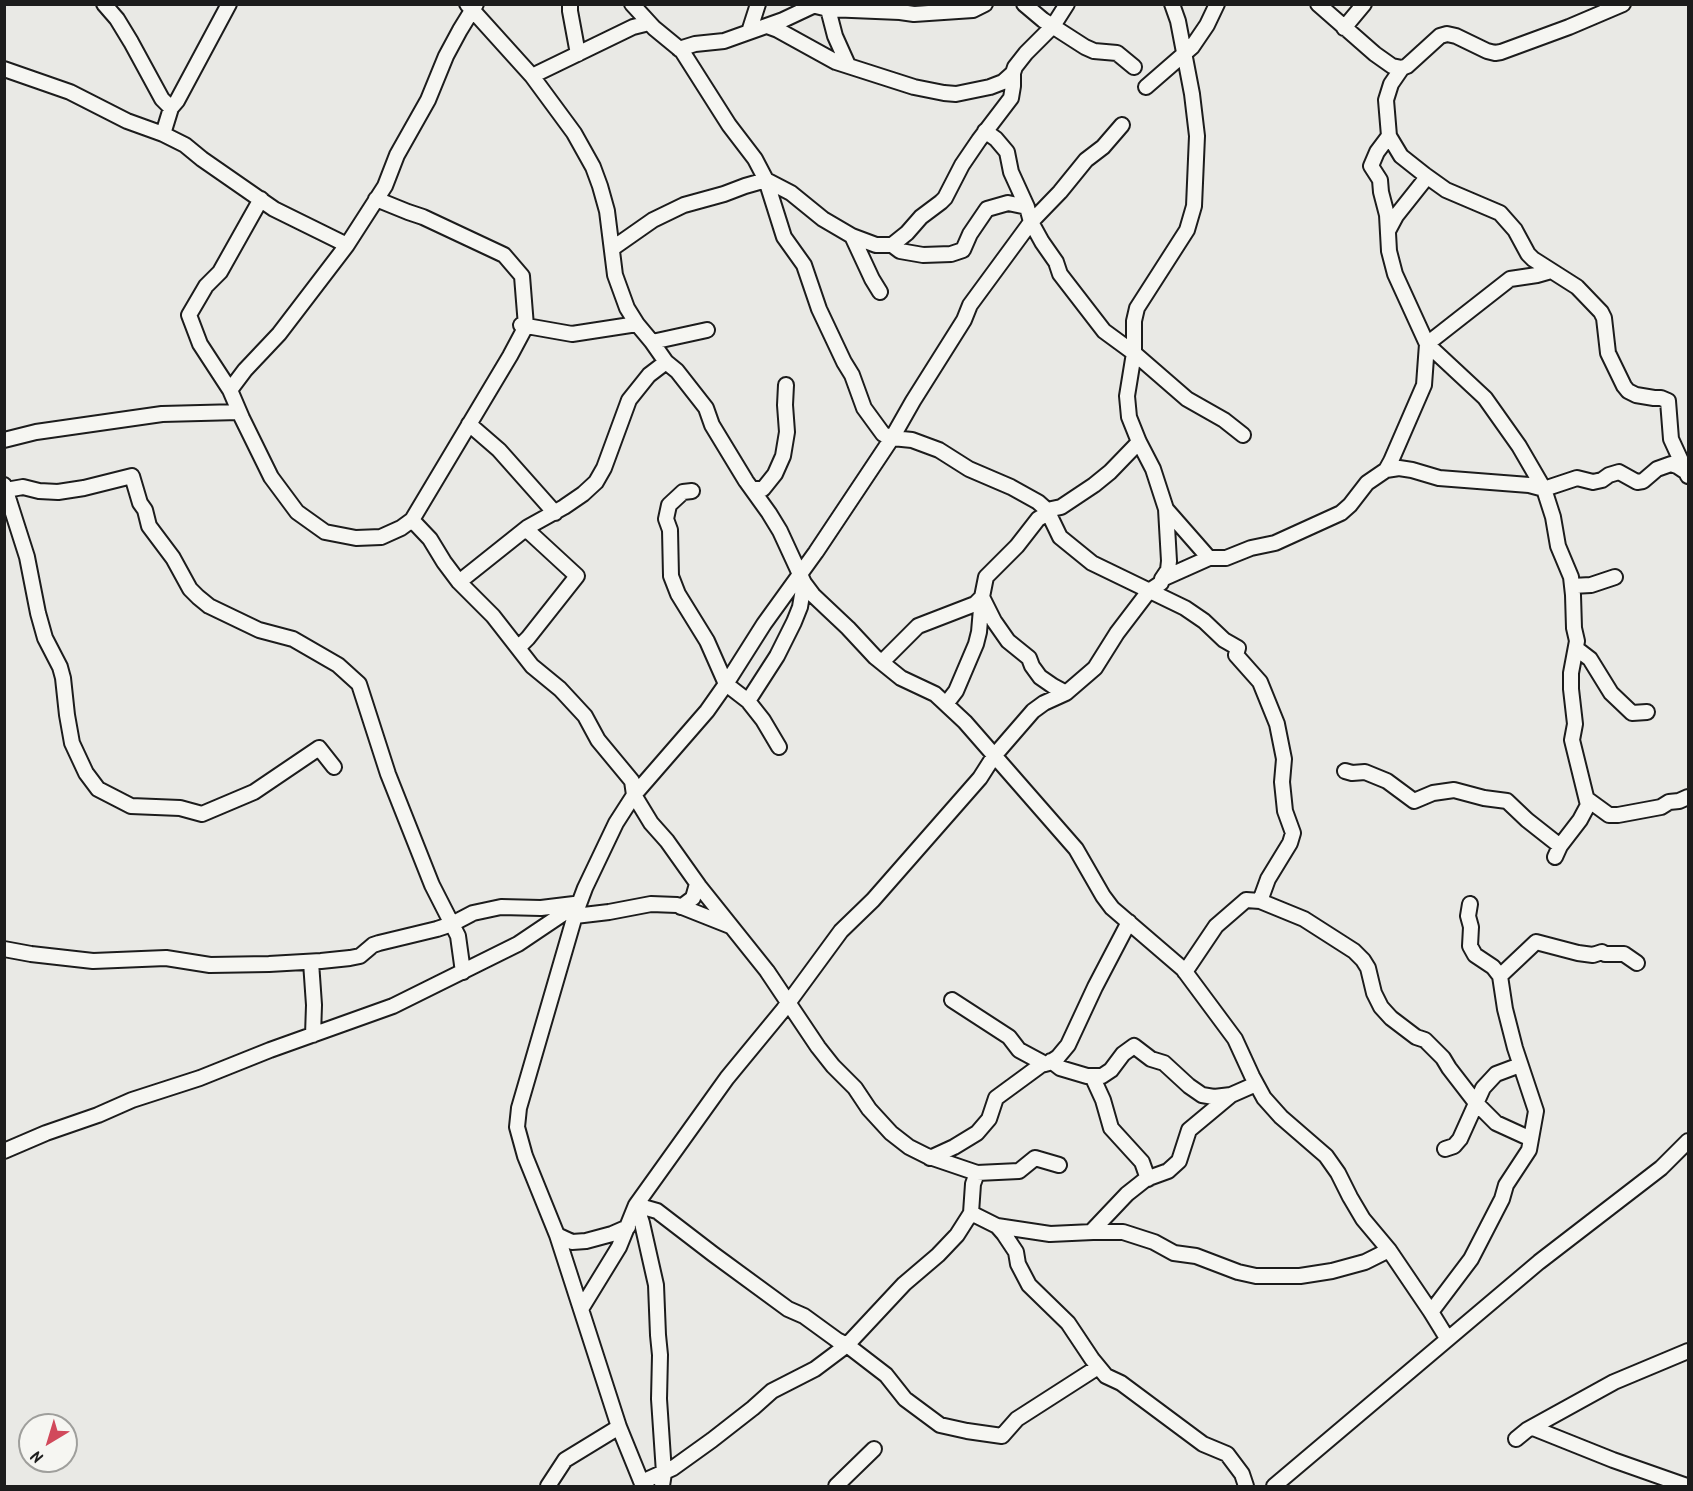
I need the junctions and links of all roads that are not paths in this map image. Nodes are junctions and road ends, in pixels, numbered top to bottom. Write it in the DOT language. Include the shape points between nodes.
graph roads {
  1 [pos="104,4"];
  2 [pos="229,4"];
  3 [pos="632,4"];
  4 [pos="758,4"];
  5 [pos="985,4"];
  6 [pos="1024,4"];
  7 [pos="1067,4"];
  8 [pos="1172,4"];
  9 [pos="1217,4"];
  10 [pos="1318,4"];
  11 [pos="1364,4"];
  12 [pos="1623,4"];
  13 [pos="570,5"];
  14 [pos="472,6"];
  15 [pos="821,6"];
  16 [pos="649,23"];
  17 [pos="767,26"];
  18 [pos="1053,26"];
  19 [pos="1344,28"];
  20 [pos="749,32"];
  21 [pos="679,49"];
  22 [pos="578,54"];
  23 [pos="1185,54"];
  24 [pos="848,64"];
  25 [pos="1134,67"];
  26 [pos="1402,68"];
  27 [pos="4,69"];
  28 [pos="1013,73"];
  29 [pos="532,76"];
  30 [pos="1146,87"];
  31 [pos="171,108"];
  32 [pos="1122,125"];
  33 [pos="985,131"];
  34 [pos="163,134"];
  35 [pos="1389,136"];
  36 [pos="1427,177"];
  37 [pos="766,180"];
  38 [pos="261,199"];
  39 [pos="376,199"];
  40 [pos="1027,207"];
  41 [pos="1032,222"];
  42 [pos="1388,231"];
  43 [pos="852,236"];
  44 [pos="347,245"];
  45 [pos="892,245"];
  46 [pos="613,248"];
  47 [pos="1551,270"];
  48 [pos="880,292"];
  49 [pos="637,324"];
  50 [pos="523,325"];
  51 [pos="707,330"];
  52 [pos="652,342"];
  53 [pos="1427,344"];
  54 [pos="1134,353"];
  55 [pos="666,362"];
  56 [pos="786,385"];
  57 [pos="230,390"];
  58 [pos="239,412"];
  59 [pos="469,424"];
  60 [pos="1243,435"];
  61 [pos="892,438"];
  62 [pos="4,440"];
  63 [pos="1139,442"];
  64 [pos="1386,470"];
  65 [pos="1687,474"];
  66 [pos="5,488"];
  67 [pos="752,489"];
  68 [pos="1544,489"];
  69 [pos="692,491"];
  70 [pos="1166,509"];
  71 [pos="1047,512"];
  72 [pos="555,513"];
  73 [pos="412,520"];
  74 [pos="526,528"];
  75 [pos="1209,558"];
  76 [pos="802,578"];
  77 [pos="1615,578"];
  78 [pos="1162,579"];
  79 [pos="459,582"];
  80 [pos="1572,586"];
  81 [pos="1149,591"];
  82 [pos="982,597"];
  83 [pos="518,648"];
  84 [pos="1577,650"];
  85 [pos="882,662"];
  86 [pos="726,684"];
  87 [pos="1066,693"];
  88 [pos="748,701"];
  89 [pos="946,704"];
  90 [pos="1647,712"];
  91 [pos="779,747"];
  92 [pos="994,756"];
  93 [pos="334,767"];
  94 [pos="1345,771"];
  95 [pos="634,795"];
  96 [pos="1689,797"];
  97 [pos="1587,799"];
  98 [pos="698,884"];
  99 [pos="1260,901"];
  100 [pos="1470,904"];
  101 [pos="681,907"];
  102 [pos="577,909"];
  103 [pos="1128,922"];
  104 [pos="452,924"];
  105 [pos="732,927"];
  106 [pos="4,949"];
  107 [pos="311,962"];
  108 [pos="1637,963"];
  109 [pos="463,972"];
  110 [pos="1185,972"];
  111 [pos="1500,976"];
  112 [pos="952,1000"];
  113 [pos="788,1003"];
  114 [pos="314,1035"];
  115 [pos="1048,1063"];
  116 [pos="1520,1065"];
  117 [pos="1092,1076"];
  118 [pos="1256,1084"];
  119 [pos="1231,1095"];
  120 [pos="1476,1103"];
  121 [pos="1531,1138"];
  122 [pos="1689,1141"];
  123 [pos="1445,1149"];
  124 [pos="4,1151"];
  125 [pos="930,1158"];
  126 [pos="1059,1165"];
  127 [pos="977,1173"];
  128 [pos="1148,1179"];
  129 [pos="636,1205"];
  130 [pos="971,1213"];
  131 [pos="997,1226"];
  132 [pos="628,1227"];
  133 [pos="1090,1232"];
  134 [pos="557,1235"];
  135 [pos="1389,1250"];
  136 [pos="581,1309"];
  137 [pos="1431,1311"];
  138 [pos="1447,1338"];
  139 [pos="847,1345"];
  140 [pos="1689,1351"];
  141 [pos="1098,1367"];
  142 [pos="619,1427"];
  143 [pos="1533,1428"];
  144 [pos="1516,1439"];
  145 [pos="874,1449"];
  146 [pos="663,1480"];
  147 [pos="642,1484"];
  148 [pos="548,1486"];
  149 [pos="837,1486"];
  150 [pos="1246,1486"];
  151 [pos="1274,1486"];
  152 [pos="1687,1486"];
  1 -- 31 [label="street"];
  2 -- 31 [label="street"];
  3 -- 16 [label="street"];
  4 -- 20 [label="street"];
  5 -- 15 [label="street" via="973,10 924,14"];
  6 -- 18 [label="street"];
  7 -- 18 [label="street"];
  8 -- 23 [label="street"];
  9 -- 23 [label="street"];
  10 -- 19 [label="street"];
  11 -- 19 [label="street"];
  12 -- 26 [label="street" via="1501,52 1487,51 1456,36 1440,36"];
  13 -- 22 [label="street"];
  14 -- 29 [label="street"];
  14 -- 39 [label="street"];
  15 -- 17 [label="street"];
  15 -- 24 [label="street"];
  16 -- 21 [label="street"];
  16 -- 22 [label="street"];
  17 -- 20 [label="street"];
  17 -- 24 [label="street"];
  18 -- 25 [label="street" via="1094,51 1117,53"];
  18 -- 28 [label="street" via="1026,53"];
  19 -- 26 [label="street" via="1383,60"];
  20 -- 21 [label="street"];
  21 -- 37 [label="street"];
  22 -- 29 [label="street"];
  23 -- 30 [label="street"];
  23 -- 54 [label="street" via="1197,136 1194,206 1186,230 1137,308"];
  24 -- 28 [label="street" via="914,87 956,94 990,87"];
  26 -- 35 [label="street" via="1387,93"];
  27 -- 34 [label="street" via="70,92"];
  28 -- 33 [label="street" via="1011,98"];
  29 -- 46 [label="street" via="574,133 593,167 604,197"];
  31 -- 34 [label="street"];
  32 -- 41 [label="street"];
  33 -- 40 [label="street" via="1007,152 1011,172"];
  33 -- 45 [label="street" via="941,202"];
  34 -- 38 [label="street"];
  35 -- 36 [label="street" via="1401,156"];
  35 -- 42 [label="street" via="1371,166 1380,180"];
  36 -- 42 [label="street"];
  36 -- 47 [label="street" via="1446,190 1500,213 1528,254"];
  37 -- 43 [label="street"];
  37 -- 46 [label="street" via="684,205 653,220"];
  37 -- 61 [label="street" via="784,237 804,265 819,309 864,408 883,434"];
  38 -- 44 [label="street"];
  38 -- 57 [label="street" via="220,272 206,286 189,315 201,344"];
  39 -- 44 [label="street"];
  39 -- 50 [label="street" via="504,255 522,276"];
  40 -- 41 [label="street"];
  40 -- 45 [label="street" via="1008,203 987,209 963,250 951,254 909,253"];
  41 -- 54 [label="street" via="1060,274 1104,331"];
  41 -- 61 [label="street" via="970,305"];
  42 -- 53 [label="street" via="1395,274"];
  43 -- 45 [label="street" via="876,245"];
  43 -- 48 [label="street"];
  44 -- 57 [label="street"];
  46 -- 49 [label="street" via="620,291"];
  47 -- 53 [label="street" via="1510,279"];
  47 -- 65 [label="street" via="1576,287 1604,318 1608,352 1628,391 1668,401 1671,440"];
  49 -- 50 [label="street" via="572,334"];
  49 -- 52 [label="street"];
  50 -- 59 [label="street"];
  51 -- 52 [label="street"];
  52 -- 55 [label="street"];
  53 -- 64 [label="street" via="1424,385"];
  53 -- 68 [label="street" via="1485,398"];
  54 -- 60 [label="street" via="1187,399"];
  54 -- 63 [label="street" via="1127,396 1129,417"];
  55 -- 67 [label="street" via="678,371 706,408 712,425"];
  55 -- 72 [label="street" via="649,375 629,400 596,482"];
  56 -- 67 [label="street" via="783,456 776,474 763,489"];
  57 -- 58 [label="street"];
  58 -- 62 [label="street" via="162,414"];
  58 -- 73 [label="street" via="271,477 297,512 325,532 356,538 381,537"];
  59 -- 72 [label="street" via="499,450"];
  59 -- 73 [label="street"];
  61 -- 71 [label="street" via="912,440 939,450 1038,502"];
  61 -- 76 [label="street"];
  63 -- 70 [label="street"];
  63 -- 71 [label="street" via="1094,485"];
  64 -- 68 [label="street" via="1399,468 1439,478 1529,484"];
  64 -- 75 [label="street" via="1367,483 1341,513 1275,543 1226,558"];
  65 -- 68 [label="street" via="1671,465 1643,481 1616,472 1602,480 1577,478"];
  66 -- 93 [label="street" via="27,557 45,638 63,678 72,743 98,789 131,806 180,808 202,814 254,792 319,748"];
  66 -- 104 [label="street" via="58,492 132,476 149,526 198,597 259,630 293,639 338,664 360,684 392,784 432,885"];
  67 -- 76 [label="street" via="780,531"];
  68 -- 80 [label="street"];
  69 -- 86 [label="street" via="683,492 669,505 666,519 670,530 671,576"];
  70 -- 75 [label="street"];
  70 -- 78 [label="street" via="1169,561"];
  71 -- 81 [label="street" via="1060,537 1087,559"];
  71 -- 82 [label="street" via="986,577"];
  72 -- 74 [label="street"];
  73 -- 79 [label="street"];
  74 -- 79 [label="street"];
  74 -- 83 [label="street" via="577,576"];
  75 -- 78 [label="street"];
  76 -- 85 [label="street" via="813,595"];
  76 -- 86 [label="street" via="764,624"];
  76 -- 88 [label="street" via="800,607 794,622"];
  77 -- 80 [label="street"];
  78 -- 81 [label="street"];
  79 -- 83 [label="street"];
  80 -- 84 [label="street"];
  81 -- 87 [label="street" via="1095,668"];
  81 -- 99 [label="street" via="1204,621 1238,648 1236,655 1260,682 1272,710 1284,759 1285,811 1293,837"];
  82 -- 85 [label="street" via="975,604 918,626"];
  82 -- 87 [label="street" via="1008,641 1029,658 1040,677"];
  82 -- 89 [label="street" via="976,644 956,691"];
  83 -- 95 [label="street" via="585,716 598,740 632,781"];
  84 -- 90 [label="street" via="1590,659 1611,693 1632,712"];
  84 -- 97 [label="street" via="1571,673 1575,724 1572,740"];
  85 -- 89 [label="street"];
  86 -- 88 [label="street"];
  86 -- 95 [label="street"];
  87 -- 92 [label="street" via="1033,711"];
  88 -- 91 [label="street"];
  89 -- 92 [label="street"];
  92 -- 103 [label="street" via="1076,849 1103,896"];
  92 -- 113 [label="street" via="980,778 842,932"];
  94 -- 97 [label="street" via="1365,772 1387,781 1414,801 1454,790 1508,801 1558,851 1586,810"];
  95 -- 98 [label="street"];
  95 -- 102 [label="street" via="616,823"];
  96 -- 97 [label="street" via="1618,815 1609,815"];
  98 -- 101 [label="street" via="693,898"];
  98 -- 105 [label="street"];
  99 -- 110 [label="street" via="1246,900 1216,926"];
  99 -- 120 [label="street" via="1304,919 1354,951 1368,968 1381,1007 1443,1058"];
  100 -- 111 [label="street" via="1470,946"];
  101 -- 102 [label="street" via="651,904 609,912"];
  101 -- 105 [label="street"];
  102 -- 104 [label="street" via="501,907 473,913"];
  102 -- 109 [label="street"];
  102 -- 134 [label="street" via="519,1108 517,1127"];
  103 -- 110 [label="street"];
  103 -- 115 [label="street" via="1068,1045"];
  104 -- 107 [label="street" via="373,945 360,956"];
  104 -- 109 [label="street" via="461,949"];
  105 -- 113 [label="street"];
  106 -- 107 [label="street" via="93,961 166,958 210,965"];
  107 -- 114 [label="street"];
  108 -- 111 [label="street" via="1624,954 1578,953 1536,942"];
  109 -- 114 [label="street" via="393,1006"];
  110 -- 118 [label="street" via="1235,1039"];
  111 -- 116 [label="street"];
  112 -- 115 [label="street" via="1009,1037 1019,1050"];
  113 -- 125 [label="street" via="869,1109 891,1133"];
  113 -- 129 [label="street" via="727,1078"];
  114 -- 124 [label="street"];
  115 -- 117 [label="street"];
  115 -- 125 [label="street" via="996,1098 977,1133"];
  116 -- 120 [label="street" via="1496,1074"];
  116 -- 121 [label="street" via="1536,1111"];
  117 -- 119 [label="street" via="1102,1076 1111,1070 1134,1046 1164,1063 1202,1095"];
  117 -- 128 [label="street" via="1111,1128 1142,1162"];
  118 -- 119 [label="street"];
  118 -- 135 [label="street" via="1281,1117 1326,1156 1364,1220"];
  119 -- 128 [label="street" via="1189,1130 1179,1161 1168,1171"];
  120 -- 121 [label="street" via="1496,1123"];
  120 -- 123 [label="street" via="1460,1139"];
  121 -- 137 [label="street" via="1529,1150 1506,1185 1471,1259"];
  122 -- 138 [label="street" via="1661,1168"];
  125 -- 127 [label="street"];
  126 -- 127 [label="street" via="1035,1158 1019,1171"];
  127 -- 130 [label="street"];
  128 -- 133 [label="street" via="1127,1194"];
  129 -- 132 [label="street"];
  129 -- 139 [label="street" via="657,1211 788,1309"];
  129 -- 146 [label="street" via="656,1286"];
  130 -- 131 [label="street"];
  130 -- 139 [label="street" via="946,1248 904,1284"];
  131 -- 133 [label="street" via="1050,1234"];
  131 -- 141 [label="street" via="1015,1250 1029,1285 1068,1323"];
  132 -- 134 [label="street" via="586,1241 572,1242"];
  132 -- 136 [label="street"];
  133 -- 135 [label="street" via="1126,1233 1174,1253 1196,1256 1256,1276 1332,1271"];
  134 -- 136 [label="street"];
  135 -- 137 [label="street"];
  136 -- 142 [label="street"];
  137 -- 138 [label="street"];
  138 -- 151 [label="street"];
  139 -- 141 [label="street" via="886,1375 905,1399 940,1425 1002,1436 1017,1419"];
  139 -- 146 [label="street" via="816,1369 772,1391"];
  140 -- 143 [label="street" via="1614,1382"];
  141 -- 150 [label="street" via="1203,1444 1227,1454"];
  142 -- 147 [label="street"];
  142 -- 148 [label="street" via="565,1460"];
  143 -- 144 [label="street"];
  143 -- 152 [label="street"];
  145 -- 149 [label="street"];
  146 -- 147 [label="street"];
}
